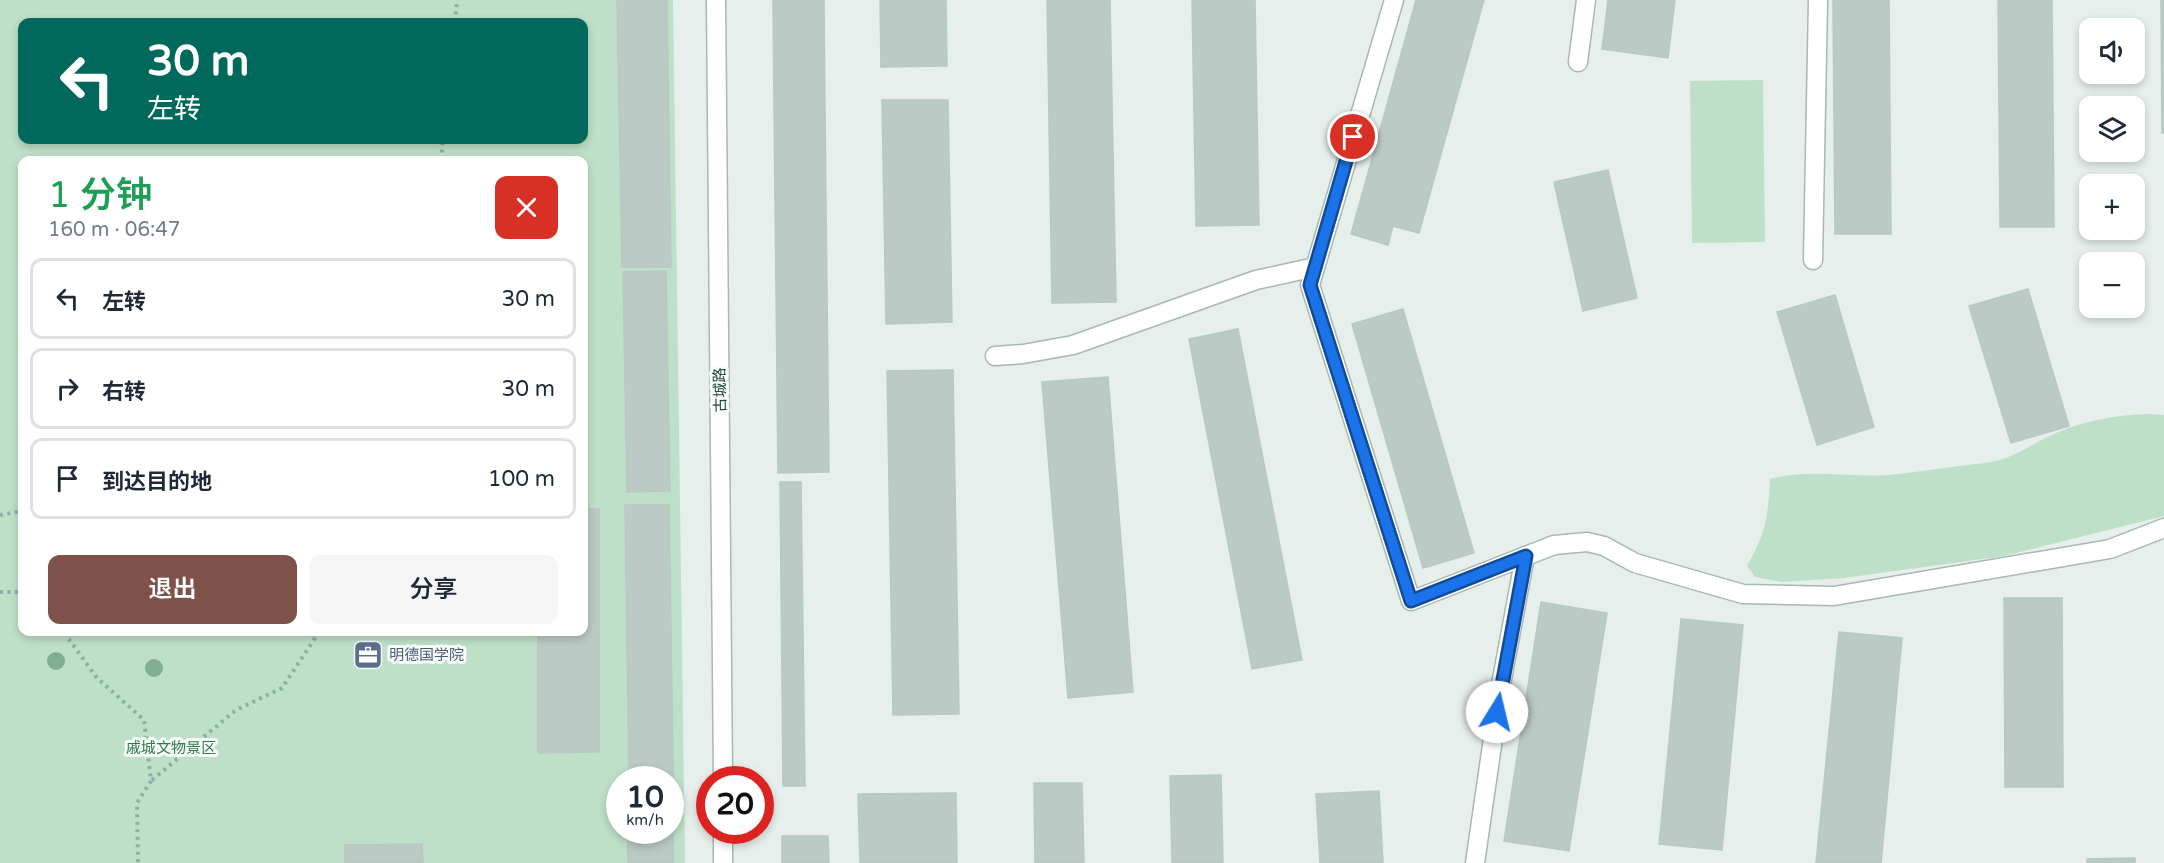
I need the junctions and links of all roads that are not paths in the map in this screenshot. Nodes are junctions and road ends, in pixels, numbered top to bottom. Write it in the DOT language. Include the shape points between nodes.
graph roads {
  1 [pos="716,0"];
  2 [pos="1394,0"];
  3 [pos="1586,0"];
  4 [pos="1818,0"];
  5 [pos="1578,62"];
  6 [pos="1813,260"];
  7 [pos="1315,267"];
  8 [pos="995,356"];
  9 [pos="2164,528"];
  10 [pos="1526,556"];
  11 [pos="723,766"];
  12 [pos="723,844"];
  13 [pos="723,863"];
  14 [pos="1475,863"];
  1 -- 11 [label="street, 古城路"];
  2 -- 7 [label="street"];
  3 -- 5 [label="street"];
  4 -- 6 [label="street"];
  7 -- 8 [label="street" via="1256,280 1073,345"];
  7 -- 10 [label="street" via="1310,285 1411,601"];
  9 -- 10 [label="street" via="2110,549 1834,596 1743,594 1635,563 1604,546 1587,542 1554,545"];
  10 -- 14 [label="street" via="1500,690"];
  12 -- 13 [label="street"];
}
